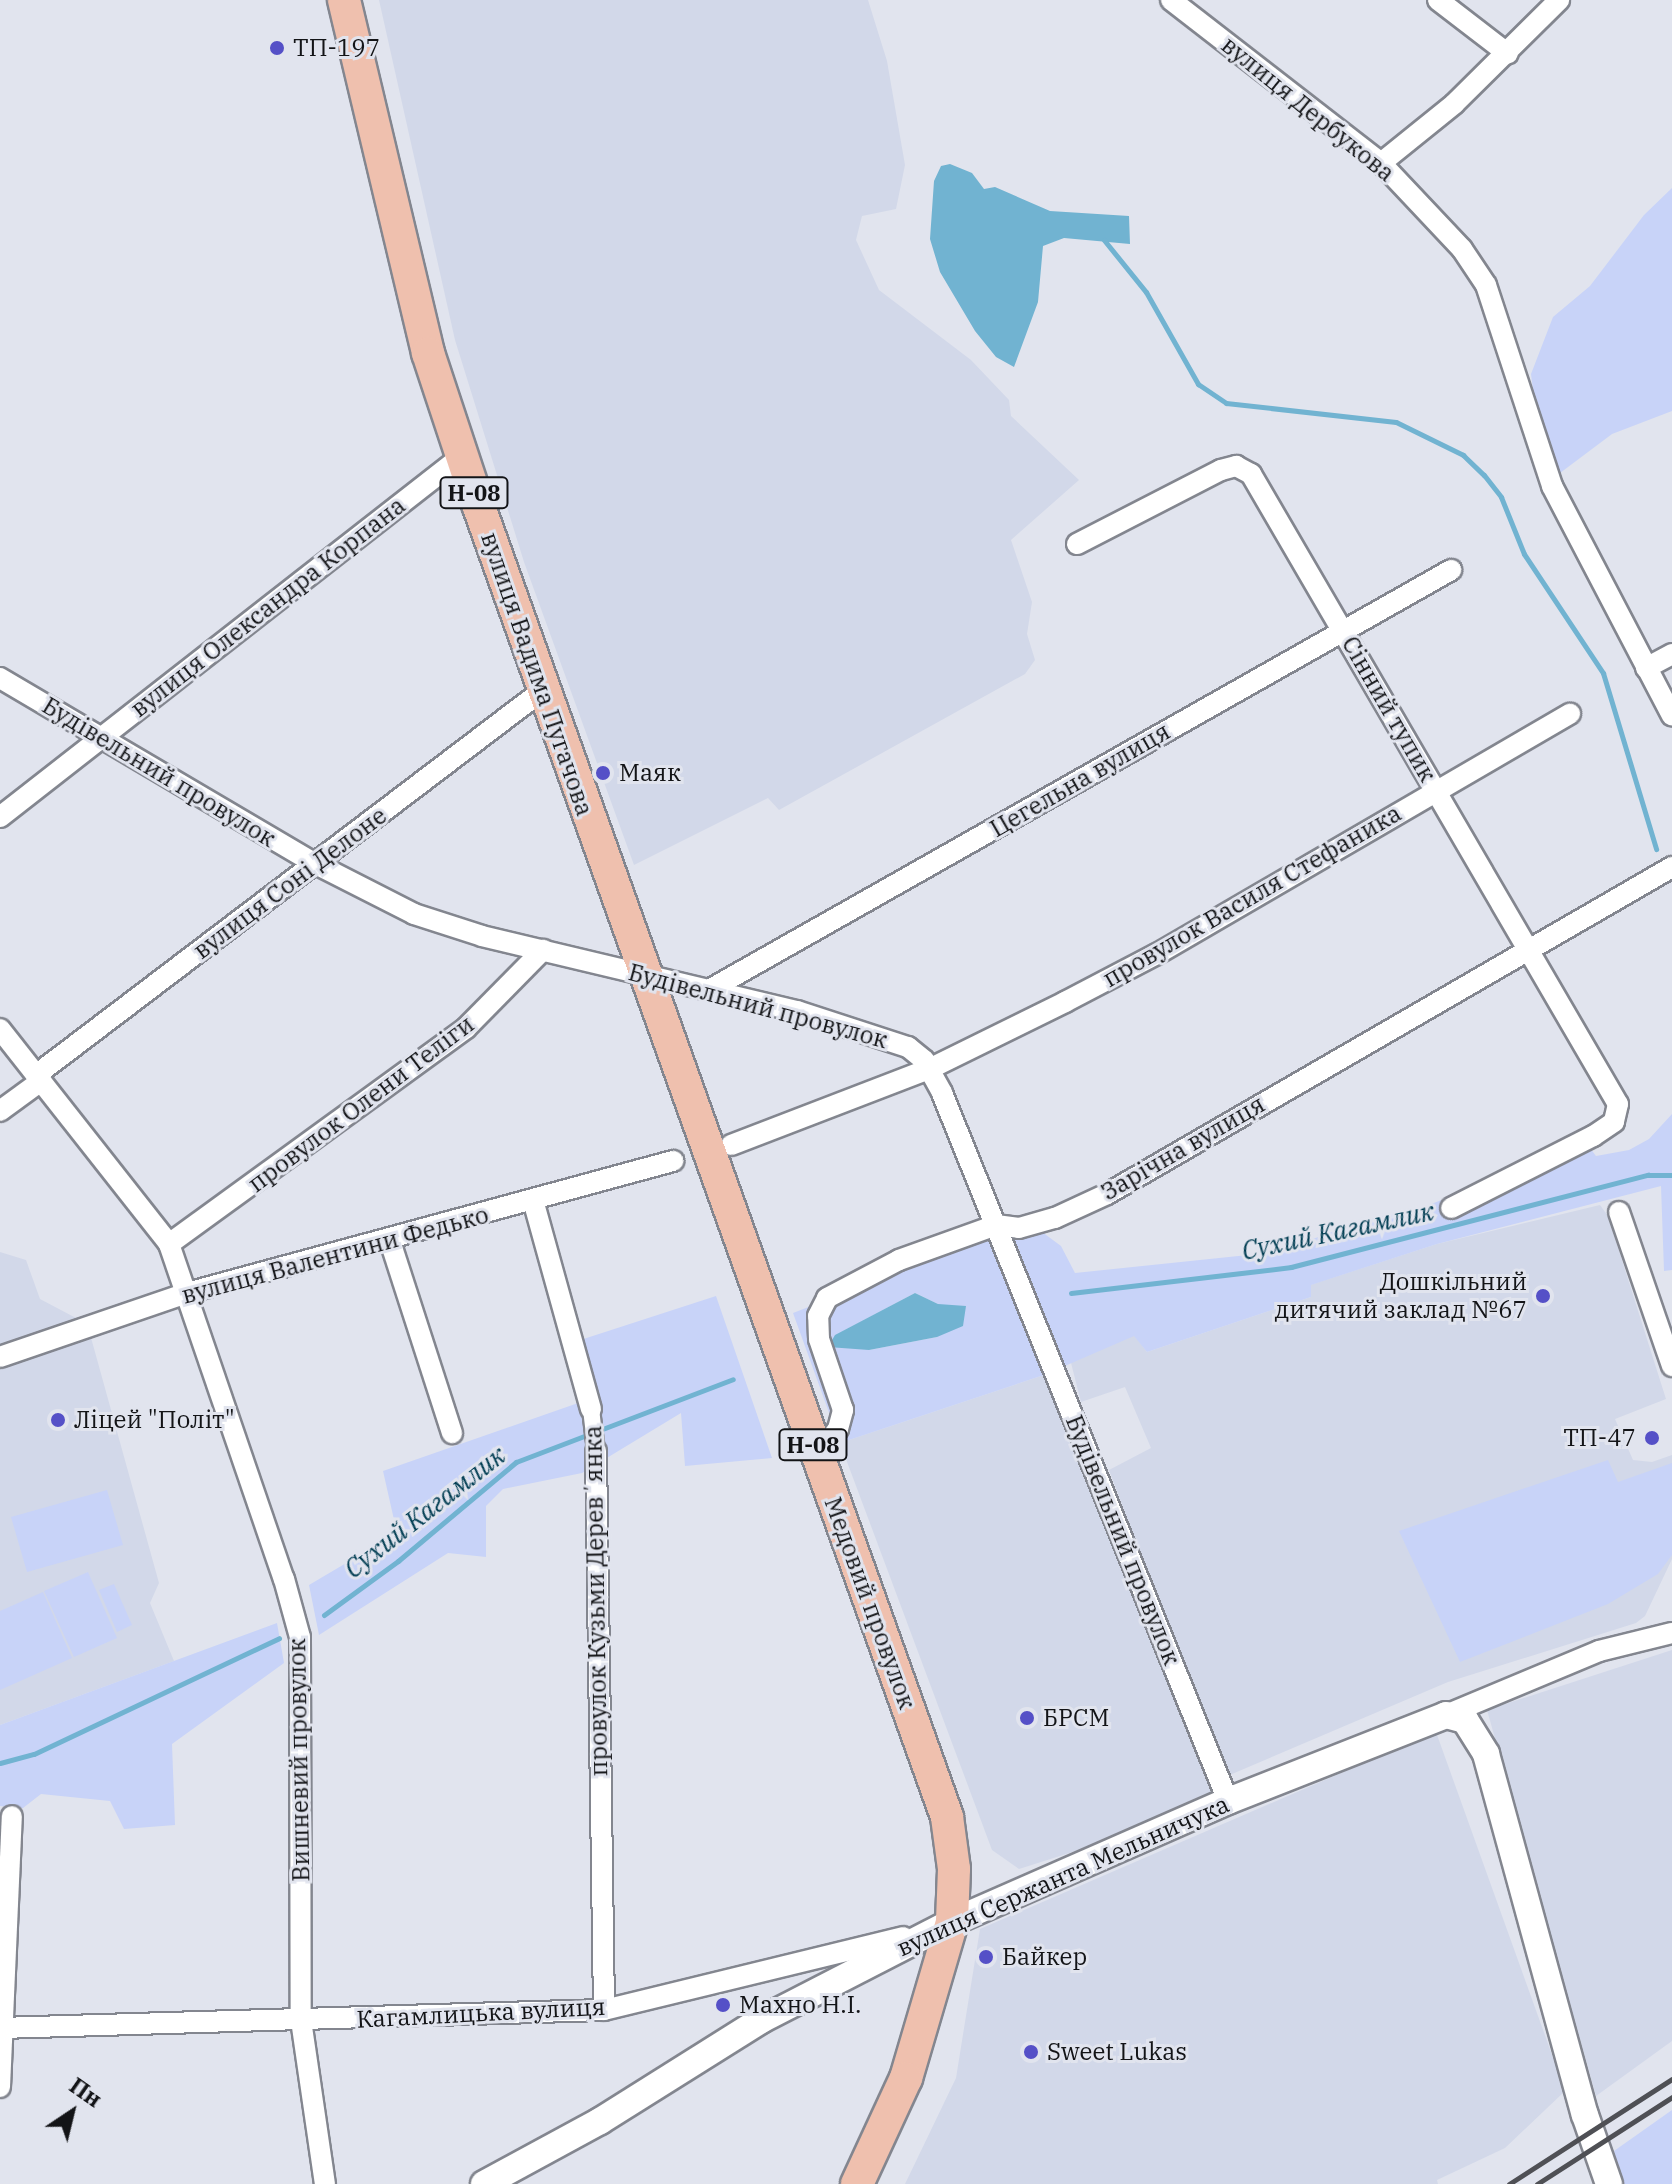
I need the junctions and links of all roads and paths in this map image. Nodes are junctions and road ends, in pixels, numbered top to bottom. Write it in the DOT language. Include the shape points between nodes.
graph roads {
  1 [pos="344,0"];
  2 [pos="1171,0"];
  3 [pos="1438,0"];
  4 [pos="1559,0"];
  5 [pos="1508,54"];
  6 [pos="1381,163"];
  7 [pos="462,456"];
  8 [pos="1077,544"];
  9 [pos="1451,570"];
  10 [pos="1343,630"];
  11 [pos="1672,654"];
  12 [pos="1646,668"];
  13 [pos="0,678"];
  14 [pos="543,690"];
  15 [pos="1570,714"];
  16 [pos="1672,716"];
  17 [pos="101,737"];
  18 [pos="1436,789"];
  19 [pos="0,817"];
  20 [pos="316,864"];
  21 [pos="1672,867"];
  22 [pos="1529,949"];
  23 [pos="543,950"];
  24 [pos="644,974"];
  25 [pos="709,990"];
  26 [pos="0,1029"];
  27 [pos="929,1069"];
  28 [pos="38,1078"];
  29 [pos="0,1111"];
  30 [pos="731,1145"];
  31 [pos="673,1161"];
  32 [pos="533,1200"];
  33 [pos="1451,1208"];
  34 [pos="1619,1212"];
  35 [pos="996,1225"];
  36 [pos="390,1241"];
  37 [pos="169,1244"];
  38 [pos="187,1293"];
  39 [pos="0,1357"];
  40 [pos="1672,1366"];
  41 [pos="591,1409"];
  42 [pos="452,1433"];
  43 [pos="596,1451"];
  44 [pos="817,1456"];
  45 [pos="1672,1633"];
  46 [pos="1446,1715"];
  47 [pos="1228,1801"];
  48 [pos="12,1816"];
  49 [pos="952,1922"];
  50 [pos="604,2010"];
  51 [pos="301,2020"];
  52 [pos="1,2028"];
  53 [pos="0,2087"];
  54 [pos="325,2184"];
  55 [pos="484,2184"];
  56 [pos="857,2184"];
  57 [pos="1609,2184"];
  1 -- 7 [label="main road, вулиця Вадима Пугачова / Н-08" via="428,353"];
  2 -- 6 [label="street, вулиця Дербукова"];
  3 -- 5 [label="street"];
  4 -- 5 [label="street"];
  5 -- 6 [label="street"];
  6 -- 12 [label="street, вулиця Дербукова" via="1462,249 1486,285 1552,486"];
  7 -- 14 [label="main road, вулиця Вадима Пугачова / Н-08"];
  7 -- 17 [label="street, вулиця Олександра Корпана"];
  8 -- 10 [label="street, Сінний тупик" via="1236,466 1251,474"];
  9 -- 10 [label="street, Цегельна вулиця"];
  10 -- 18 [label="street, Сінний тупик"];
  10 -- 25 [label="street, Цегельна вулиця"];
  11 -- 12 [label="street"];
  12 -- 16 [label="street, вулиця Дербукова"];
  13 -- 17 [label="street, Будівельний провулок"];
  14 -- 20 [label="street, вулиця Соні Делоне"];
  14 -- 24 [label="main road, вулиця Вадима Пугачова / Н-08"];
  15 -- 18 [label="street, провулок Василя Стефаника"];
  17 -- 19 [label="street, вулиця Олександра Корпана"];
  17 -- 20 [label="street, Будівельний провулок"];
  18 -- 22 [label="street, Сінний тупик"];
  18 -- 27 [label="street, провулок Василя Стефаника" via="1157,954"];
  20 -- 23 [label="street, Будівельний провулок" via="414,914"];
  20 -- 28 [label="street, вулиця Соні Делоне"];
  21 -- 22 [label="street, Зарічна вулиця"];
  22 -- 33 [label="street, Сінний тупик" via="1619,1113 1593,1136"];
  22 -- 35 [label="street, Зарічна вулиця" via="1107,1194 1043,1222 1019,1228"];
  23 -- 24 [label="street, Будівельний провулок"];
  23 -- 37 [label="street, провулок Олени Теліги" via="466,1028"];
  24 -- 25 [label="street, Будівельний провулок"];
  24 -- 44 [label="main road, Медовий провулок / Н-08"];
  25 -- 27 [label="street, Будівельний провулок" via="908,1047"];
  26 -- 28 [label="street, Вишневий провулок"];
  27 -- 30 [label="street"];
  27 -- 35 [label="street, Будівельний провулок"];
  28 -- 29 [label="street, вулиця Соні Делоне"];
  28 -- 37 [label="street, Вишневий провулок"];
  31 -- 32 [label="street, вулиця Валентини Федько"];
  32 -- 36 [label="street, вулиця Валентини Федько"];
  32 -- 41 [label="street, провулок Кузьми Деревʼянка"];
  34 -- 40 [label="street"];
  35 -- 44 [label="street, Зарічна вулиця" via="870,1273 820,1306 819,1339 843,1410 838,1429"];
  35 -- 47 [label="street, Будівельний провулок"];
  36 -- 38 [label="street, вулиця Валентини Федько"];
  36 -- 42 [label="street"];
  37 -- 38 [label="street, Вишневий провулок"];
  38 -- 39 [label="street, вулиця Валентини Федько"];
  38 -- 51 [label="street, Вишневий провулок" via="300,1637"];
  41 -- 43 [label="street, провулок Кузьми Деревʼянка"];
  43 -- 50 [label="street, провулок Кузьми Деревʼянка"];
  44 -- 49 [label="main road, Медовий провулок / Н-08" via="947,1817 954,1869"];
  45 -- 46 [label="street, вулиця Сержанта Мельничука" via="1599,1651"];
  46 -- 47 [label="street, вулиця Сержанта Мельничука"];
  46 -- 57 [label="street" via="1465,1720 1486,1754 1585,2115"];
  47 -- 49 [label="street, вулиця Сержанта Мельничука"];
  48 -- 52 [label="street"];
  49 -- 50 [label="street, Кагамлицька вулиця" via="870,1948"];
  49 -- 55 [label="street, вулиця Сержанта Мельничука" via="761,2020 600,2121"];
  49 -- 56 [label="main road, Н-08" via="906,2078"];
  50 -- 51 [label="street, Кагамлицька вулиця"];
  51 -- 52 [label="street, Кагамлицька вулиця"];
  51 -- 54 [label="street, Вишневий провулок"];
  52 -- 53 [label="street"];
}
